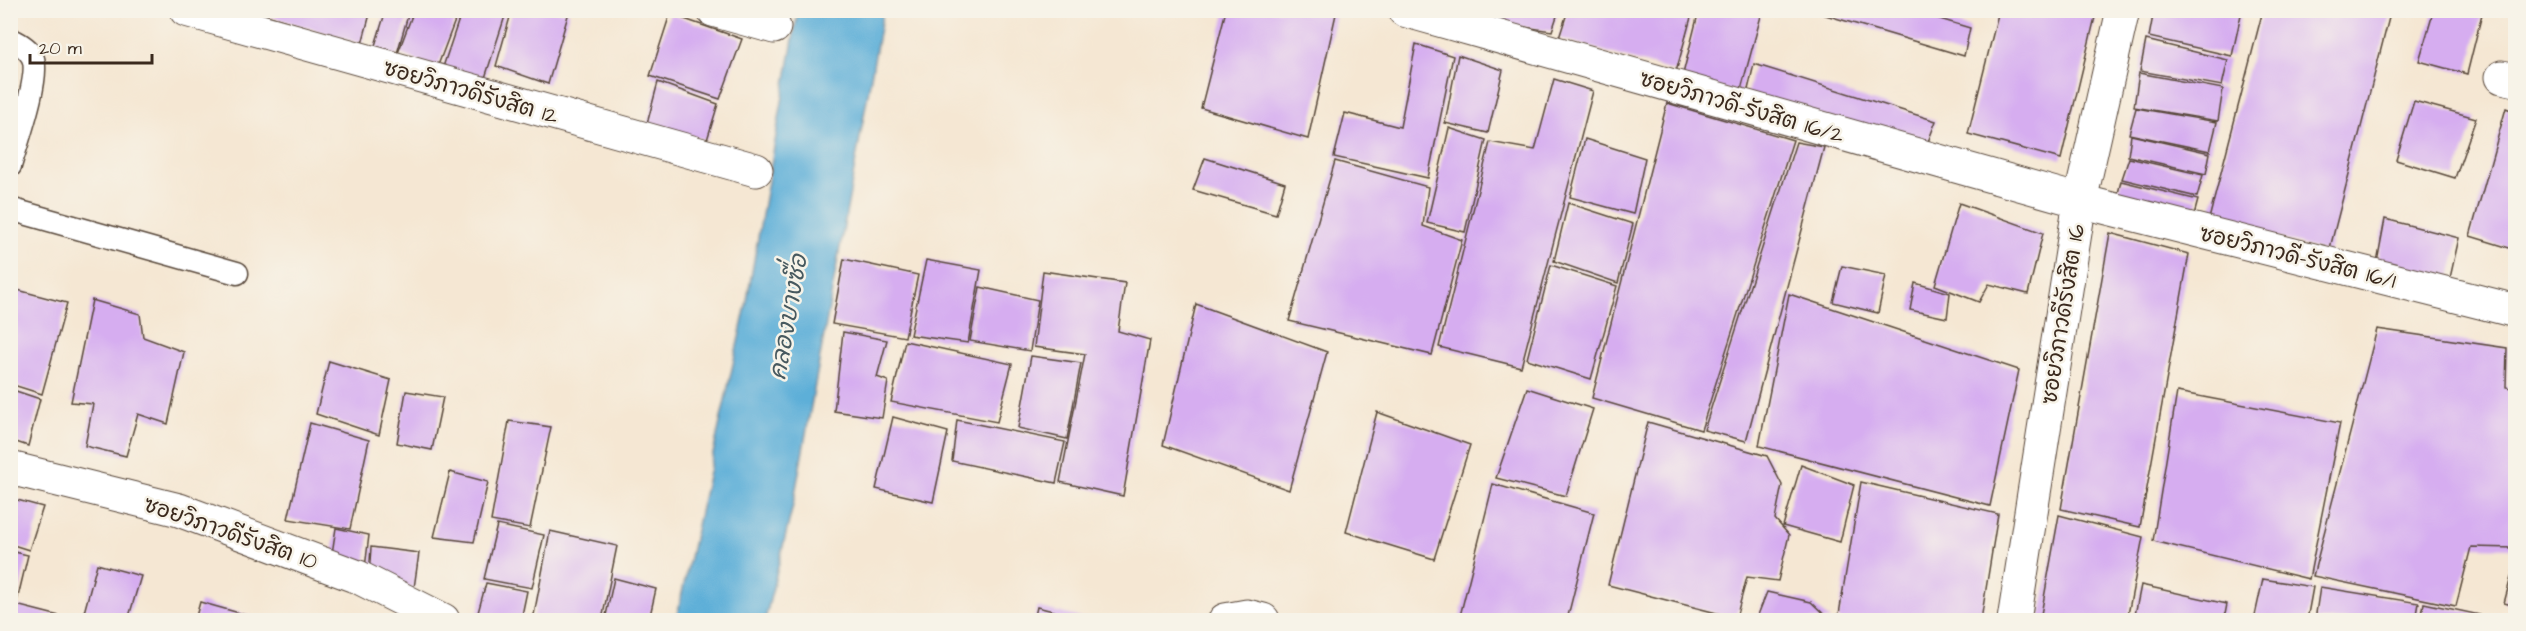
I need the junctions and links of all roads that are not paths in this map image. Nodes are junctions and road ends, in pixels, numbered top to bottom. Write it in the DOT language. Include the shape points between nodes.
graph roads {
  1 [pos="186,10"];
  2 [pos="713,10"];
  3 [pos="1404,10"];
  4 [pos="2123,10"];
  5 [pos="774,27"];
  6 [pos="10,39"];
  7 [pos="10,166"];
  8 [pos="756,170"];
  9 [pos="2080,201"];
  10 [pos="10,209"];
  11 [pos="237,273"];
  12 [pos="2516,311"];
  13 [pos="10,468"];
  14 [pos="443,621"];
  15 [pos="1225,621"];
  16 [pos="1263,621"];
  17 [pos="2014,621"];
  1 -- 8 [label="street, ซอยวิภาวดีรังสิต 12"];
  2 -- 5 [label="street"];
  3 -- 9 [label="street, ซอยวิภาวดี-รังสิต 16/2"];
  4 -- 9 [label="street, ซอยวิภาวดีรังสิต 16"];
  6 -- 7 [label="lane" via="33,57 35,76"];
  9 -- 12 [label="street, ซอยวิภาวดี-รังสิต 16/1"];
  9 -- 17 [label="street, ซอยวิภาวดีรังสิต 16"];
  10 -- 11 [label="lane"];
  13 -- 14 [label="street, ซอยวิภาวดีรังสิต 10" via="179,510 358,577"];
  15 -- 16 [label="street" via="1247,616"];
}
